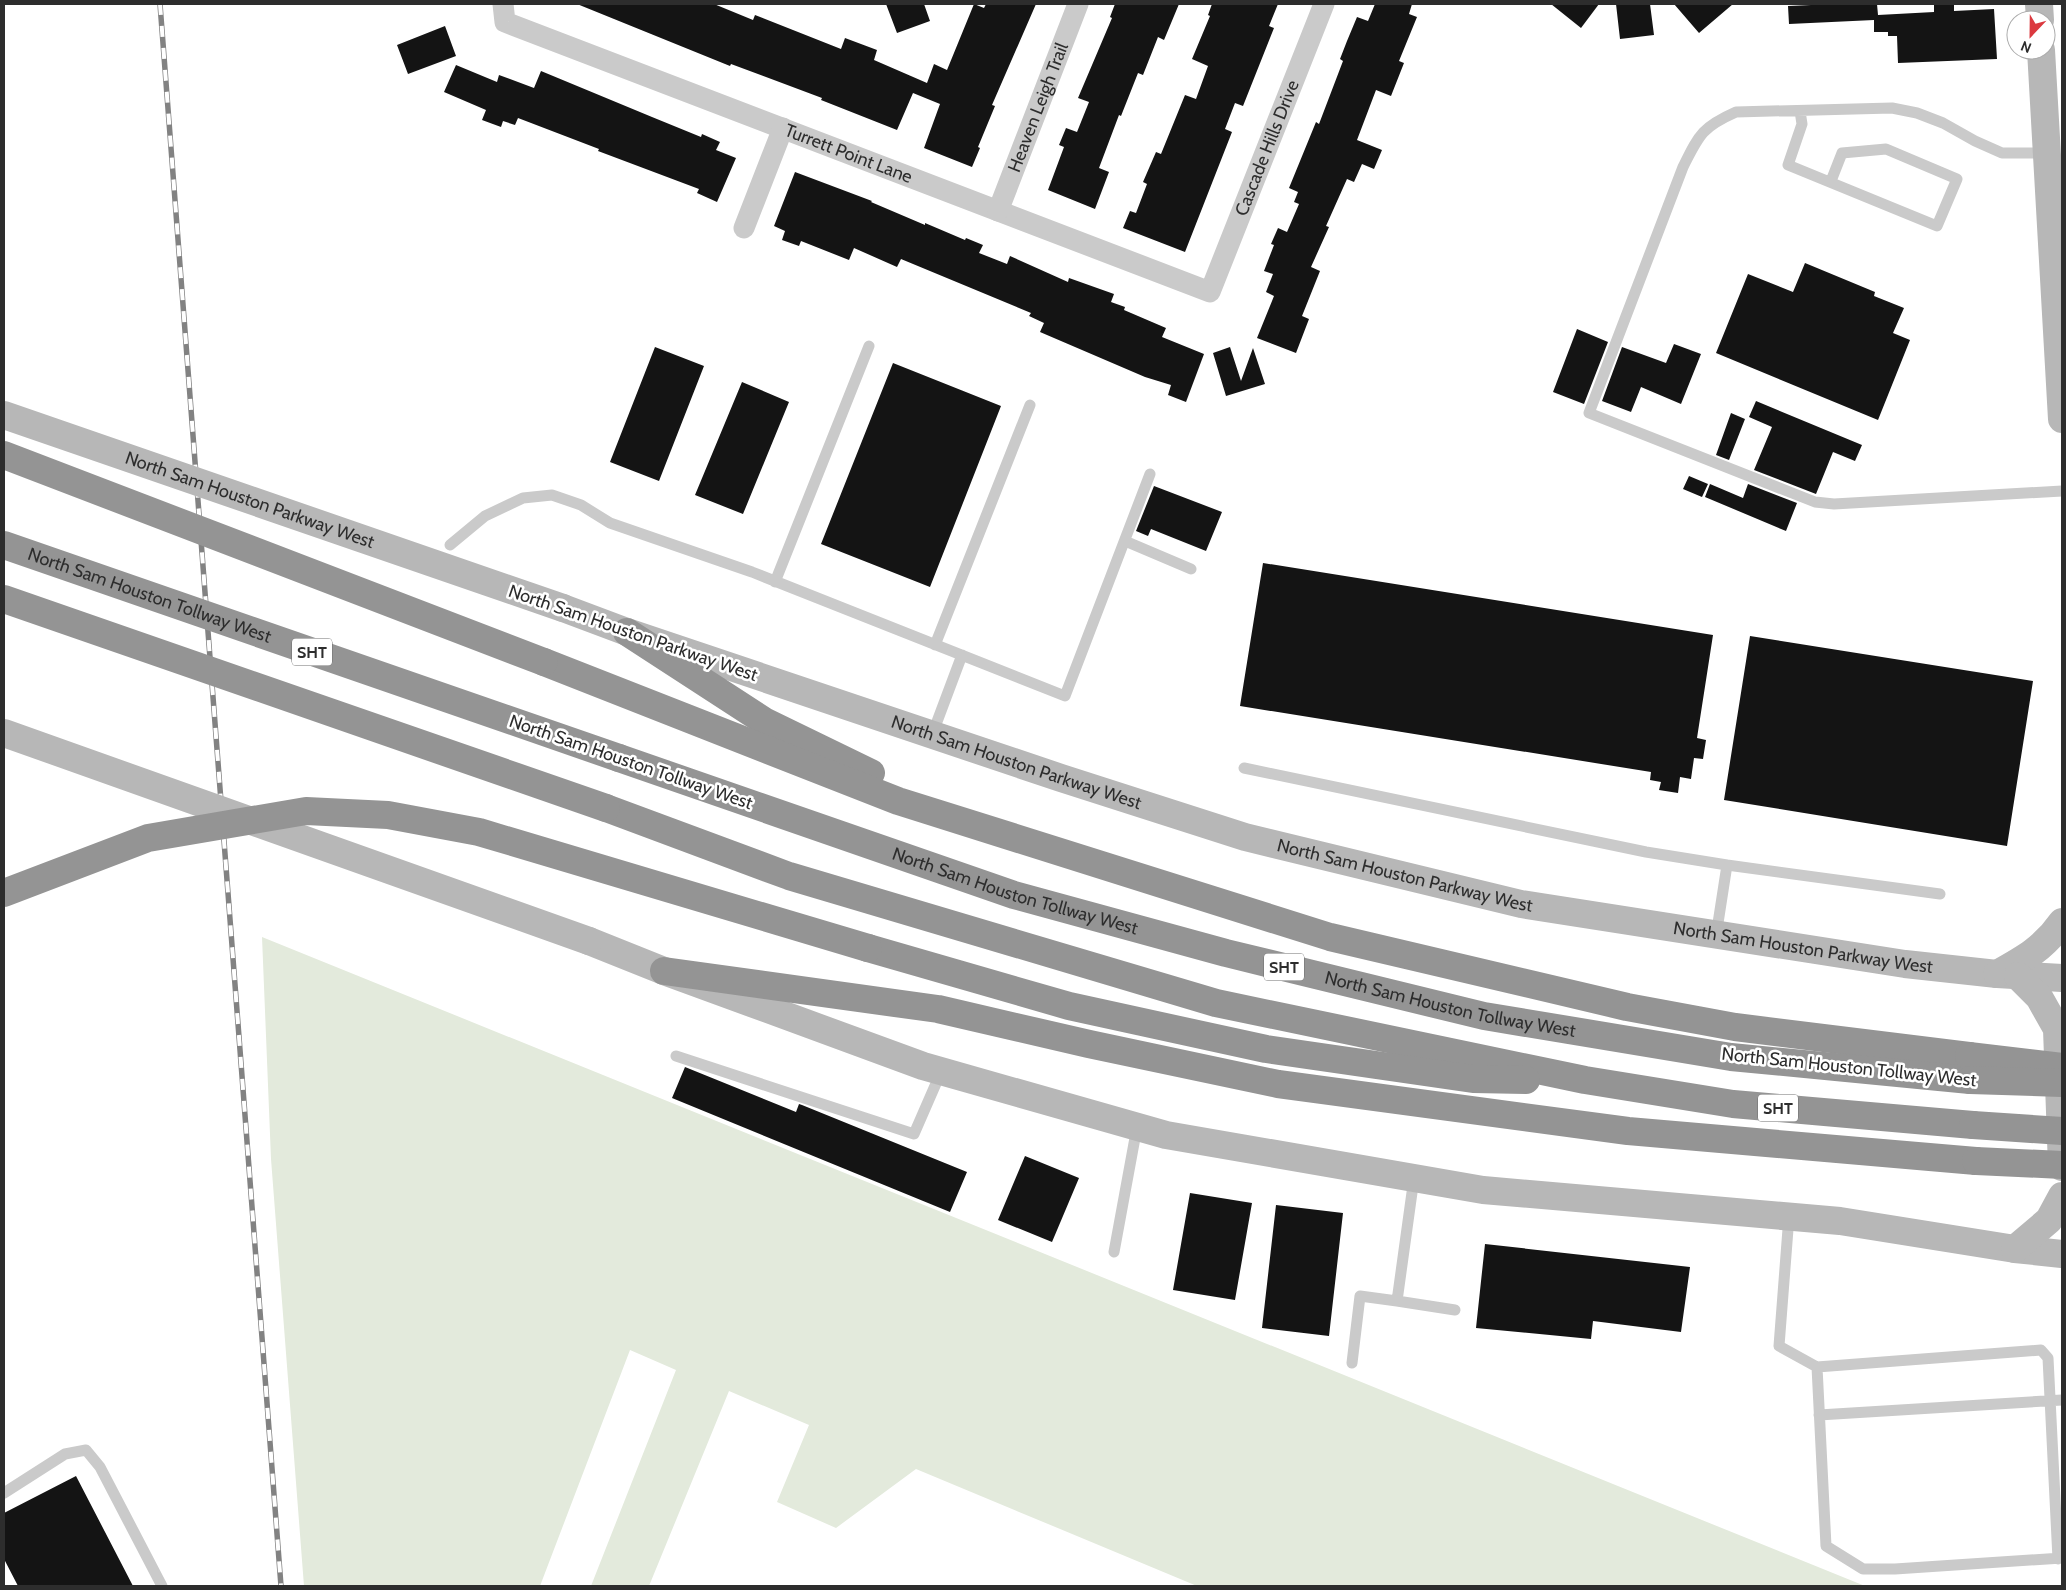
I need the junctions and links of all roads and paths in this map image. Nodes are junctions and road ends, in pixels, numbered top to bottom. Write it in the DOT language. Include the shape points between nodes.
graph roads {
  1 [pos="503,4"];
  2 [pos="1078,4"];
  3 [pos="1324,4"];
  4 [pos="2042,60"];
  5 [pos="1800,110"];
  6 [pos="783,128"];
  7 [pos="2054,152"];
  8 [pos="1831,181"];
  9 [pos="998,211"];
  10 [pos="744,228"];
  11 [pos="1210,292"];
  12 [pos="869,346"];
  13 [pos="1030,405"];
  14 [pos="4,415"];
  15 [pos="2062,419"];
  16 [pos="4,456"];
  17 [pos="1150,474"];
  18 [pos="2062,491"];
  19 [pos="1125,541"];
  20 [pos="4,545"];
  21 [pos="450,546"];
  22 [pos="1191,569"];
  23 [pos="775,582"];
  24 [pos="4,599"];
  25 [pos="628,632"];
  26 [pos="935,645"];
  27 [pos="962,655"];
  28 [pos="4,734"];
  29 [pos="932,735"];
  30 [pos="1244,768"];
  31 [pos="1727,865"];
  32 [pos="4,894"];
  33 [pos="1940,894"];
  34 [pos="2062,922"];
  35 [pos="1716,936"];
  36 [pos="664,971"];
  37 [pos="2008,975"];
  38 [pos="1502,977"];
  39 [pos="2062,978"];
  40 [pos="676,1056"];
  41 [pos="2062,1066"];
  42 [pos="1970,1068"];
  43 [pos="942,1072"];
  44 [pos="1585,1080"];
  45 [pos="2062,1084"];
  46 [pos="1137,1127"];
  47 [pos="2062,1131"];
  48 [pos="2062,1166"];
  49 [pos="1414,1178"];
  50 [pos="2062,1196"];
  51 [pos="1789,1216"];
  52 [pos="2014,1249"];
  53 [pos="1114,1252"];
  54 [pos="2062,1254"];
  55 [pos="1397,1301"];
  56 [pos="1455,1310"];
  57 [pos="1352,1363"];
  58 [pos="1817,1367"];
  59 [pos="2062,1400"];
  60 [pos="2050,1401"];
  61 [pos="1819,1415"];
  62 [pos="4,1493"];
  63 [pos="2060,1559"];
  64 [pos="162,1586"];
  1 -- 6 [label="street, Turrett Point Lane" via="505,22"];
  2 -- 9 [label="street, Heaven Leigh Trail"];
  3 -- 11 [label="street, Cascade Hills Drive"];
  4 -- 7 [label="main road"];
  5 -- 7 [label="lane" via="1892,108 1943,123 2002,153"];
  5 -- 8 [label="lane" via="1802,124 1788,165"];
  5 -- 18 [label="lane" via="1736,112 1714,122 1697,139 1590,413 1815,502 1834,504"];
  6 -- 9 [label="street, Turrett Point Lane"];
  6 -- 10 [label="street"];
  7 -- 15 [label="main road"];
  8 -- 8 [label="lane" via="1937,226 1957,179 1886,149 1842,153"];
  9 -- 11 [label="street, Turrett Point Lane"];
  12 -- 23 [label="lane"];
  13 -- 26 [label="lane"];
  14 -- 25 [label="main road, North Sam Houston Parkway West, bridge"];
  16 -- 38 [label="highway, bridge" via="898,801 1330,937"];
  17 -- 19 [label="lane"];
  19 -- 22 [label="lane"];
  19 -- 27 [label="lane" via="1065,696"];
  20 -- 42 [label="highway, North Sam Houston Tollway West / SHT, bridge" via="1014,895 1226,953 1474,1014 1731,1057"];
  21 -- 23 [label="lane" via="485,516 523,498 552,495 581,505 610,523"];
  23 -- 26 [label="lane"];
  24 -- 44 [label="highway, SHT, bridge" via="606,808 789,876 1216,1003"];
  25 -- 29 [label="main road, North Sam Houston Parkway West"];
  25 -- 38 [label="highway" via="764,721 902,788"];
  26 -- 27 [label="lane"];
  27 -- 29 [label="lane"];
  28 -- 36 [label="main road, bridge" via="589,941"];
  29 -- 35 [label="main road, North Sam Houston Parkway West" via="1245,837 1521,904"];
  30 -- 31 [label="lane" via="1646,852"];
  31 -- 33 [label="lane"];
  31 -- 35 [label="lane"];
  32 -- 44 [label="highway, bridge" via="148,838 306,811 388,815 479,832 1069,1006 1266,1048 1473,1079"];
  34 -- 37 [label="main road" via="2052,936"];
  35 -- 37 [label="main road, North Sam Houston Parkway West" via="1905,964"];
  36 -- 43 [label="main road"];
  36 -- 48 [label="highway, bridge" via="938,1010 1278,1084 1628,1131"];
  37 -- 39 [label="main road, North Sam Houston Parkway West"];
  37 -- 48 [label="main road" via="2039,997 2058,1029"];
  38 -- 42 [label="highway" via="1627,1007"];
  40 -- 43 [label="lane" via="914,1134"];
  41 -- 42 [label="highway, bridge"];
  42 -- 45 [label="highway, North Sam Houston Tollway West / SHT, bridge"];
  43 -- 46 [label="main road"];
  44 -- 47 [label="highway, SHT, bridge" via="1733,1104"];
  46 -- 49 [label="main road" via="1166,1135"];
  46 -- 53 [label="lane"];
  49 -- 51 [label="main road" via="1483,1190"];
  49 -- 55 [label="lane"];
  50 -- 52 [label="main road" via="2049,1220"];
  51 -- 52 [label="main road"];
  51 -- 58 [label="lane" via="1779,1346"];
  52 -- 54 [label="main road"];
  55 -- 56 [label="lane"];
  55 -- 57 [label="lane" via="1360,1296"];
  58 -- 60 [label="lane" via="2041,1350 2048,1358"];
  58 -- 61 [label="lane"];
  59 -- 60 [label="lane"];
  60 -- 61 [label="lane"];
  60 -- 63 [label="lane"];
  61 -- 63 [label="lane" via="1826,1546 1863,1569"];
  62 -- 64 [label="lane" via="65,1454 86,1450 100,1467"];
}
